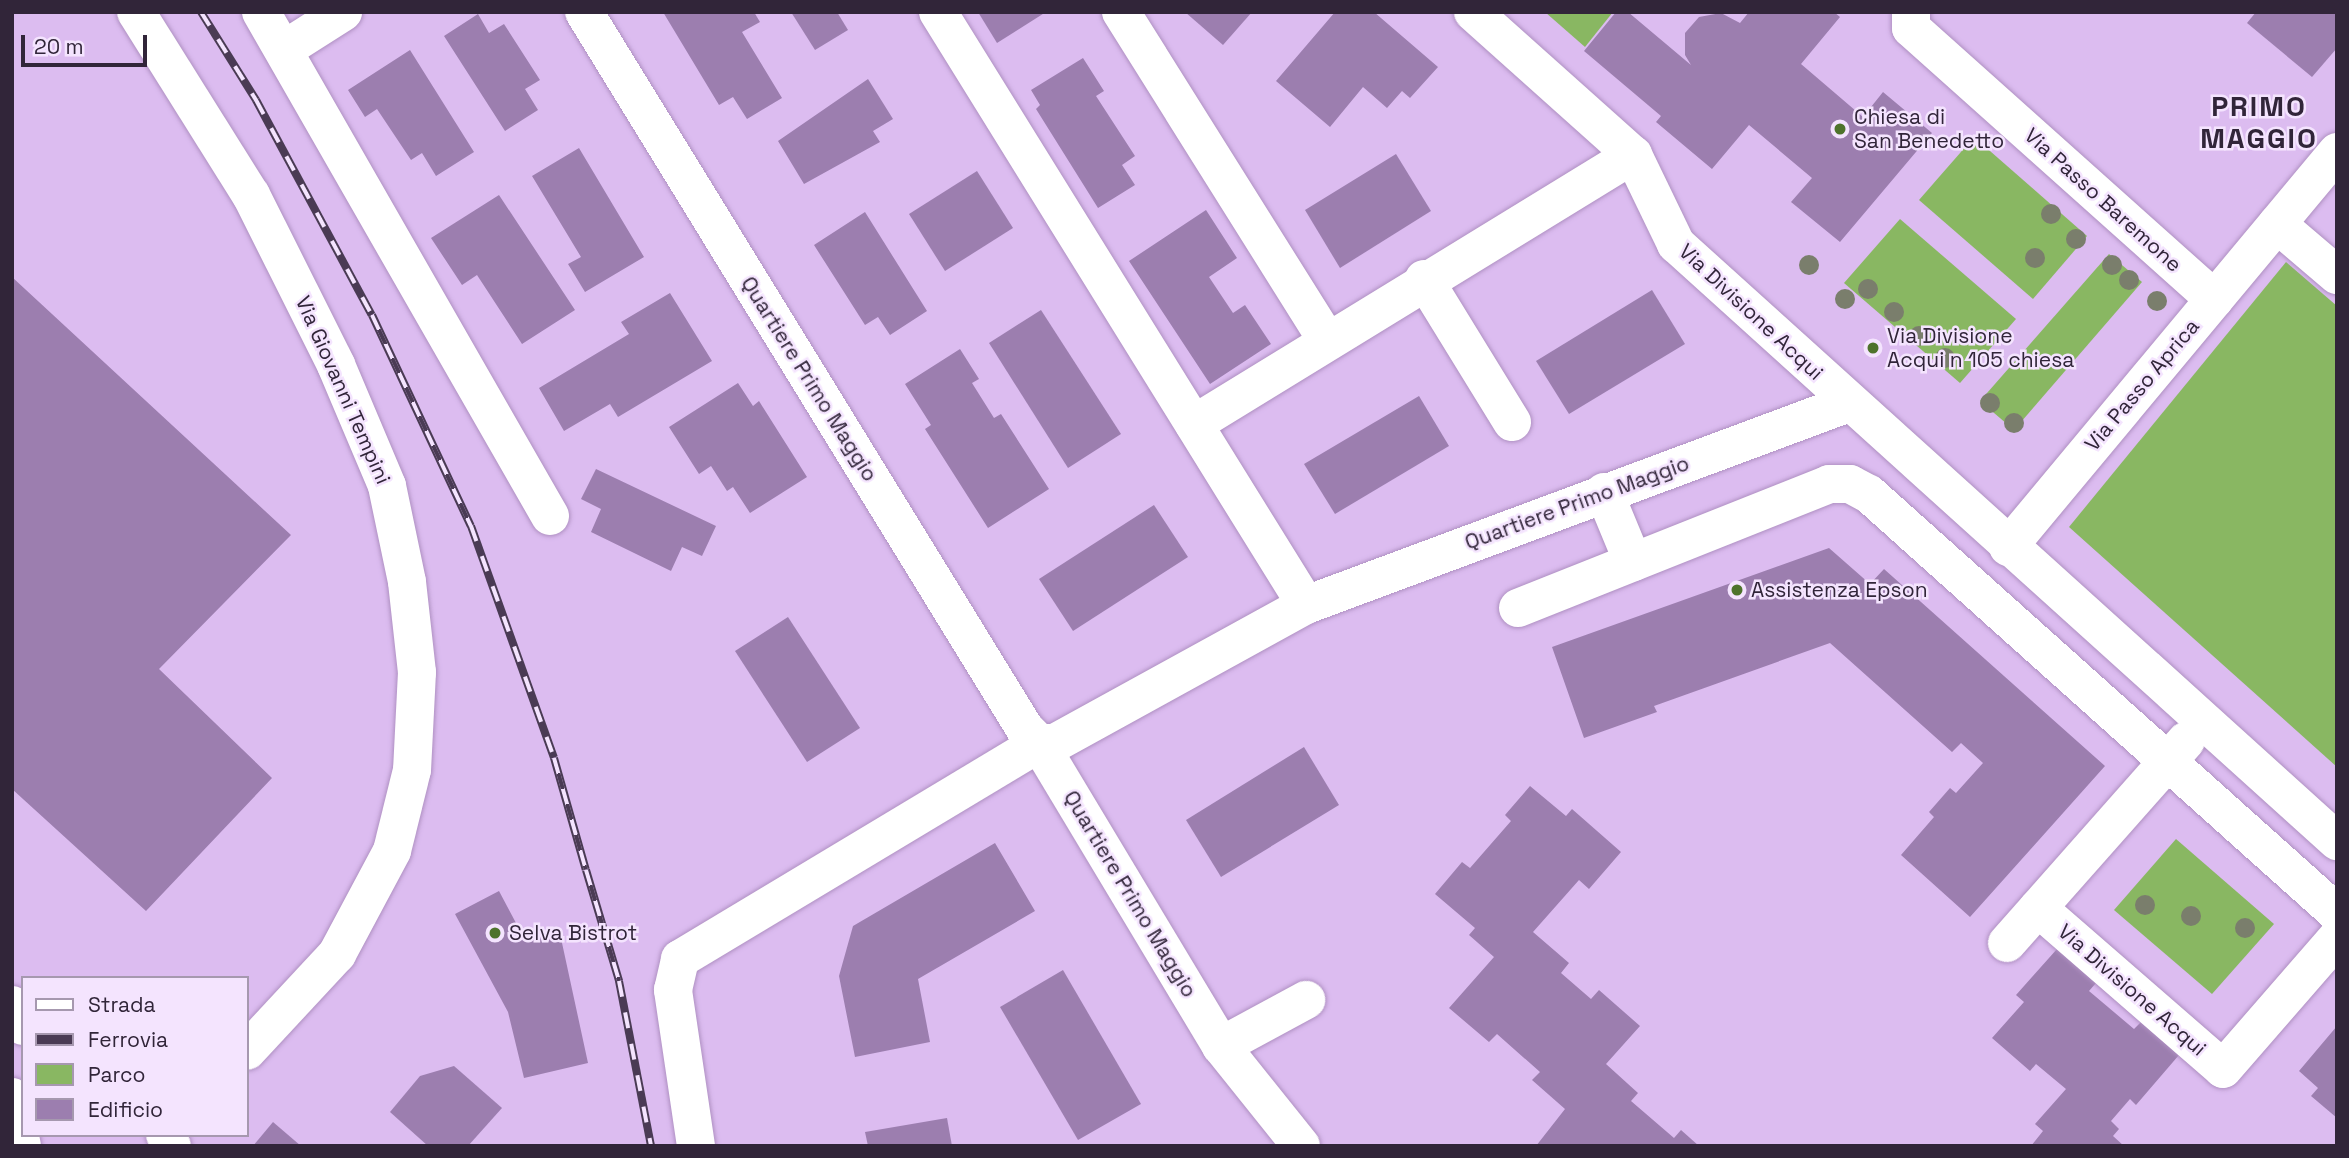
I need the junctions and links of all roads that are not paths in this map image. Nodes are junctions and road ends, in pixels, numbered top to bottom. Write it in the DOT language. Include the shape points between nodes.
graph roads {
  1 [pos="136,12"];
  2 [pos="261,12"];
  3 [pos="343,12"];
  4 [pos="584,12"];
  5 [pos="938,12"];
  6 [pos="1121,12"];
  7 [pos="1473,12"];
  8 [pos="1911,12"];
  9 [pos="285,50"];
  10 [pos="2337,152"];
  11 [pos="1633,155"];
  12 [pos="2277,224"];
  13 [pos="2337,275"];
  14 [pos="1424,279"];
  15 [pos="2214,299"];
  16 [pos="1327,341"];
  17 [pos="1849,402"];
  18 [pos="1512,422"];
  19 [pos="1194,424"];
  20 [pos="1604,492"];
  21 [pos="550,516"];
  22 [pos="2001,541"];
  23 [pos="1633,562"];
  24 [pos="1960,575"];
  25 [pos="1306,605"];
  26 [pos="1518,608"];
  27 [pos="2204,722"];
  28 [pos="1039,743"];
  29 [pos="2168,761"];
  30 [pos="2337,841"];
  31 [pos="2038,908"];
  32 [pos="2337,913"];
  33 [pos="2337,938"];
  34 [pos="2007,943"];
  35 [pos="1306,1000"];
  36 [pos="12,1005"];
  37 [pos="21,1022"];
  38 [pos="1220,1046"];
  39 [pos="248,1050"];
  40 [pos="12,1097"];
  41 [pos="23,1146"];
  42 [pos="695,1146"];
  43 [pos="1301,1146"];
  1 -- 39 [label="street, Via Giovanni Tempini" via="250,195 336,365 387,486 407,582 417,672 412,770 392,851 337,954"];
  2 -- 9 [label="street"];
  3 -- 9 [label="street"];
  4 -- 28 [label="street, Quartiere Primo Maggio" via="1025,729"];
  5 -- 19 [label="street"];
  6 -- 16 [label="street"];
  7 -- 11 [label="street, Via Divisione Acqui"];
  8 -- 15 [label="street, Via Passo Baremone" via="1911,28"];
  9 -- 21 [label="street"];
  10 -- 12 [label="street, Via Passo Aprica"];
  11 -- 14 [label="street"];
  11 -- 17 [label="street, Via Divisione Acqui" via="1676,244"];
  12 -- 13 [label="street"];
  12 -- 15 [label="street, Via Passo Aprica"];
  14 -- 16 [label="street"];
  14 -- 18 [label="street"];
  15 -- 22 [label="street, Via Passo Aprica"];
  16 -- 19 [label="street"];
  17 -- 20 [label="street, Quartiere Primo Maggio"];
  17 -- 22 [label="street, Via Divisione Acqui"];
  19 -- 25 [label="street"];
  20 -- 23 [label="street"];
  20 -- 25 [label="street, Quartiere Primo Maggio"];
  22 -- 24 [label="street"];
  22 -- 27 [label="street, Via Divisione Acqui"];
  23 -- 24 [label="street" via="1829,484 1850,484 1869,494"];
  23 -- 26 [label="street"];
  24 -- 29 [label="street"];
  25 -- 28 [label="street, Quartiere Primo Maggio" via="1055,743"];
  27 -- 29 [label="street, Via Divisione Acqui"];
  27 -- 30 [label="street, Via Divisione Acqui"];
  28 -- 38 [label="street, Quartiere Primo Maggio"];
  28 -- 42 [label="street, Quartiere Primo Maggio" via="689,950 674,974 673,990"];
  29 -- 31 [label="street, Via Divisione Acqui"];
  29 -- 32 [label="street"];
  31 -- 33 [label="street, Via Divisione Acqui" via="2222,1069"];
  31 -- 34 [label="street, Via Divisione Acqui"];
  35 -- 38 [label="street"];
  36 -- 37 [label="street"];
  38 -- 43 [label="street, Quartiere Primo Maggio"];
  40 -- 41 [label="street"];
}
